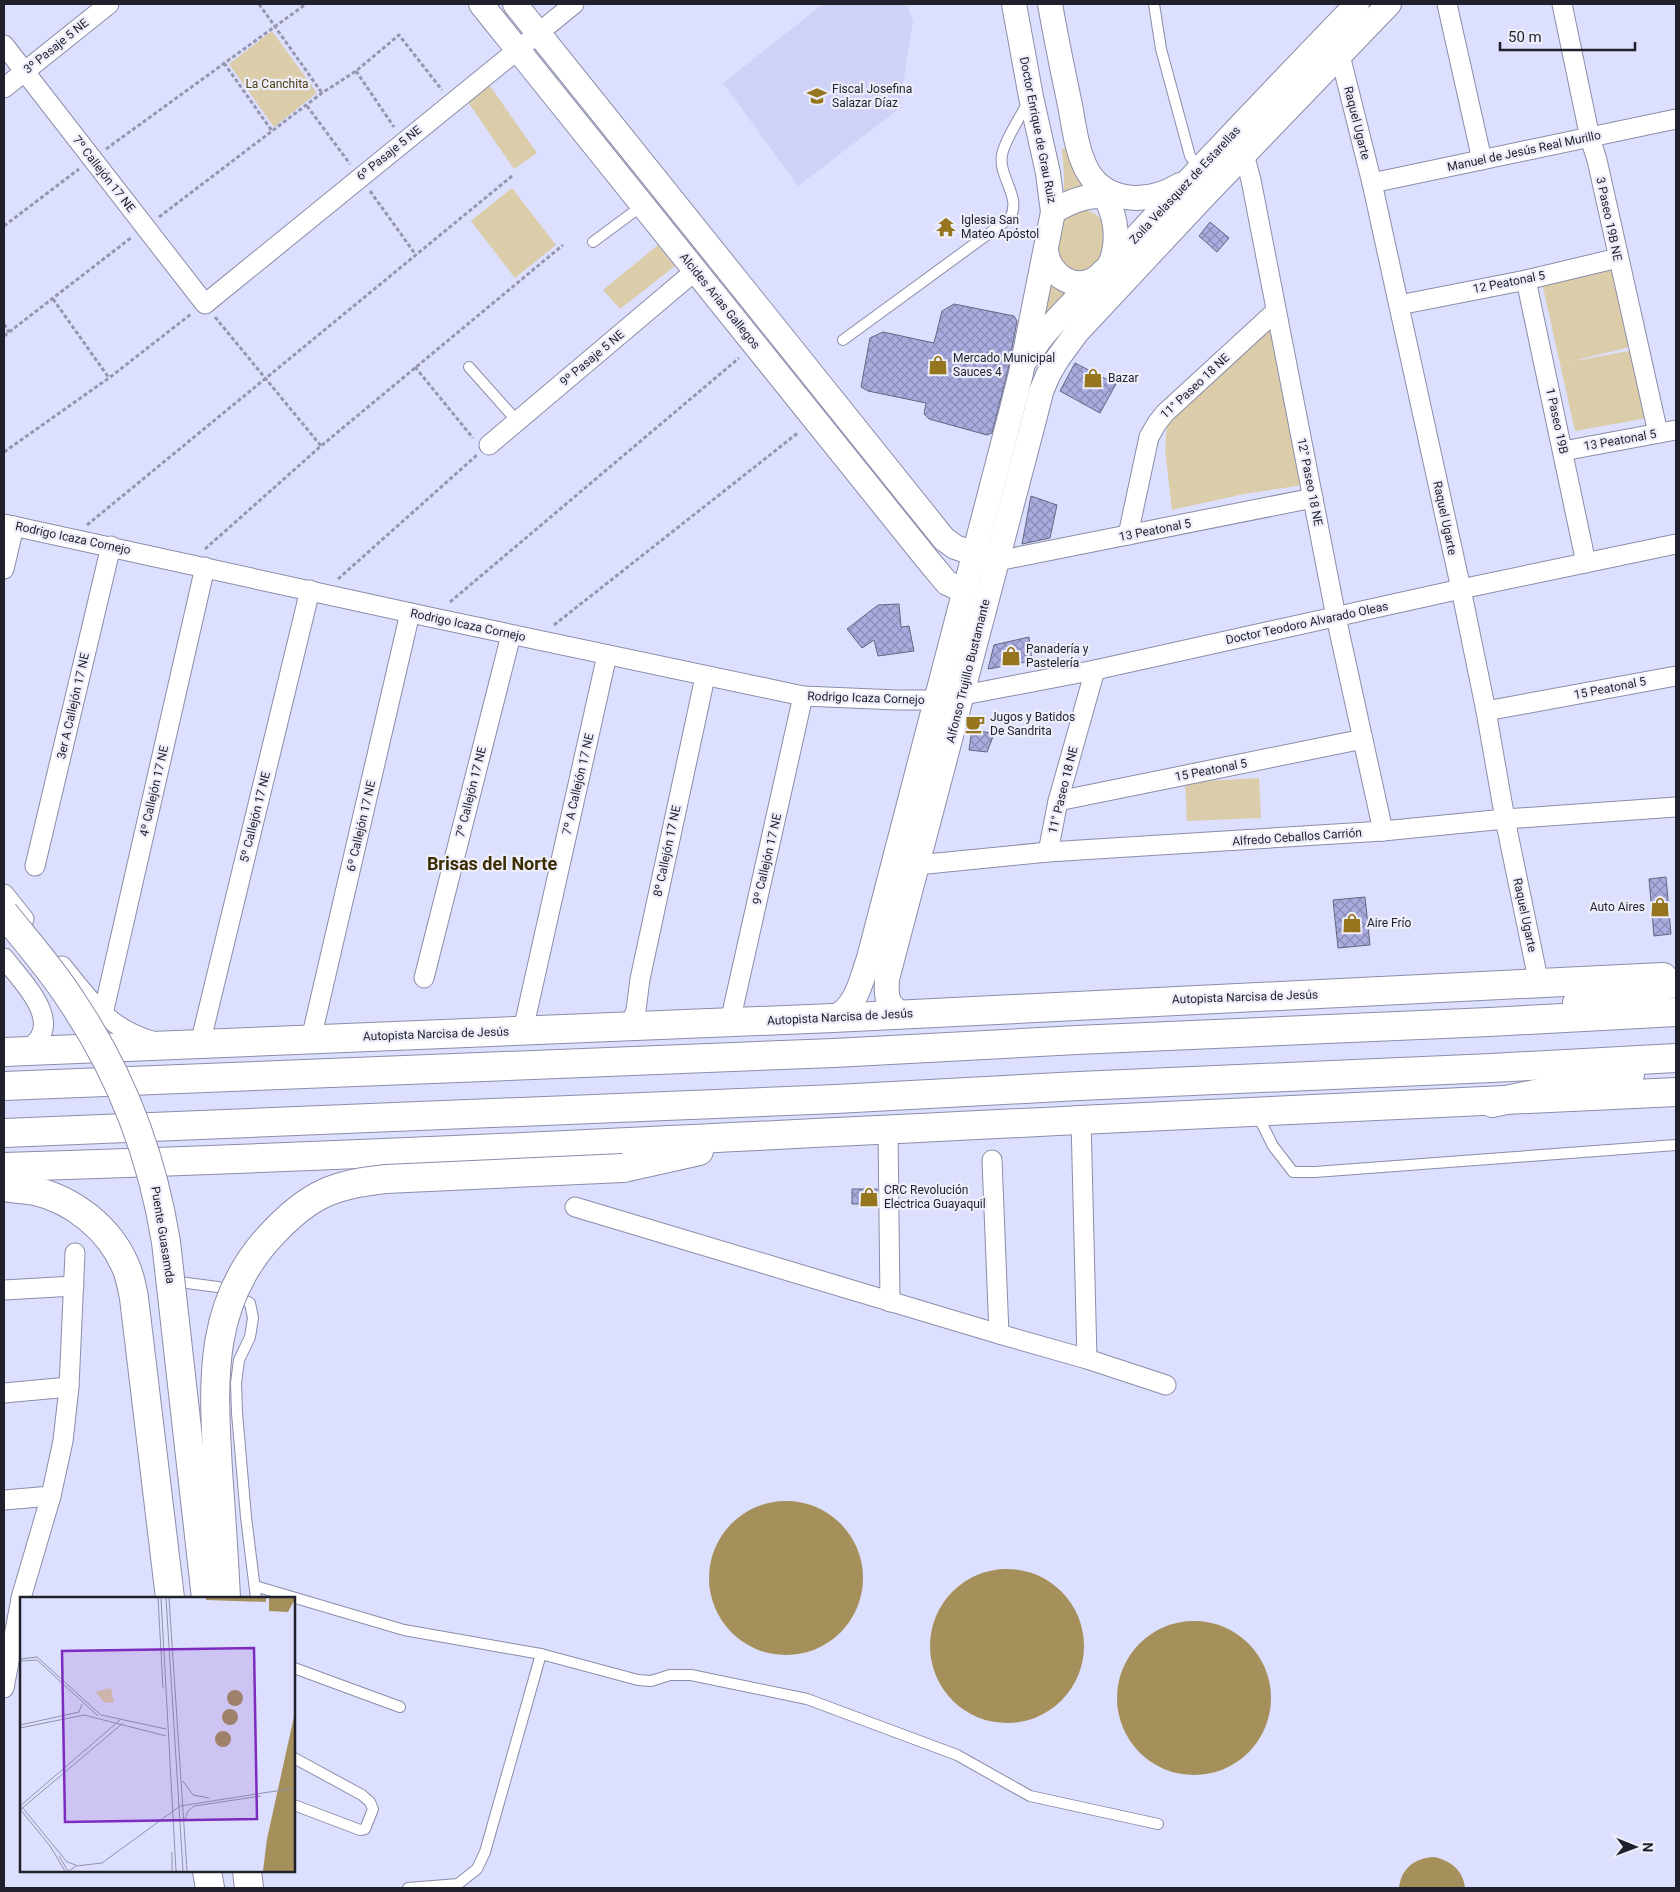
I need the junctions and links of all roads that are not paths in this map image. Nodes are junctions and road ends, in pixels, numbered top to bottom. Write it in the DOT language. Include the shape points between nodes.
graph roads {
  1 [pos="109,4"];
  2 [pos="481,4"];
  3 [pos="515,4"];
  4 [pos="574,4"];
  5 [pos="1014,4"];
  6 [pos="1050,4"];
  7 [pos="1154,4"];
  8 [pos="1357,4"];
  9 [pos="1389,4"];
  10 [pos="1447,4"];
  11 [pos="1562,4"];
  12 [pos="537,32"];
  13 [pos="4,45"];
  14 [pos="517,48"];
  15 [pos="1340,54"];
  16 [pos="24,72"];
  17 [pos="4,88"];
  18 [pos="1031,97"];
  19 [pos="1676,119"];
  20 [pos="1590,138"];
  21 [pos="1237,146"];
  22 [pos="1482,160"];
  23 [pos="1194,173"];
  24 [pos="1372,183"];
  25 [pos="1109,192"];
  26 [pos="643,205"];
  27 [pos="1053,212"];
  28 [pos="593,242"];
  29 [pos="1046,249"];
  30 [pos="1618,258"];
  31 [pos="1109,266"];
  32 [pos="696,271"];
  33 [pos="1526,280"];
  34 [pos="205,304"];
  35 [pos="1399,304"];
  36 [pos="1276,311"];
  37 [pos="1077,332"];
  38 [pos="844,340"];
  39 [pos="469,367"];
  40 [pos="1021,373"];
  41 [pos="517,422"];
  42 [pos="1667,431"];
  43 [pos="486,447"];
  44 [pos="1563,451"];
  45 [pos="1313,498"];
  46 [pos="9,525"];
  47 [pos="1128,535"];
  48 [pos="1676,545"];
  49 [pos="111,546"];
  50 [pos="986,558"];
  51 [pos="1586,563"];
  52 [pos="197,565"];
  53 [pos="4,569"];
  54 [pos="1461,589"];
  55 [pos="316,592"];
  56 [pos="965,592"];
  57 [pos="410,613"];
  58 [pos="1336,617"];
  59 [pos="511,635"];
  60 [pos="607,656"];
  61 [pos="1095,670"];
  62 [pos="1676,676"];
  63 [pos="705,677"];
  64 [pos="803,696"];
  65 [pos="963,696"];
  66 [pos="937,700"];
  67 [pos="1486,711"];
  68 [pos="1363,739"];
  69 [pos="1058,801"];
  70 [pos="1676,807"];
  71 [pos="1505,820"];
  72 [pos="1384,832"];
  73 [pos="1048,852"];
  74 [pos="917,865"];
  75 [pos="35,866"];
  76 [pos="4,894"];
  77 [pos="4,913"];
  78 [pos="4,932"];
  79 [pos="4,958"];
  80 [pos="1676,976"];
  81 [pos="424,978"];
  82 [pos="1676,982"];
  83 [pos="1539,984"];
  84 [pos="1676,1012"];
  85 [pos="103,1014"];
  86 [pos="901,1014"];
  87 [pos="833,1018"];
  88 [pos="730,1022"];
  89 [pos="1489,1022"];
  90 [pos="630,1026"];
  91 [pos="523,1030"];
  92 [pos="311,1040"];
  93 [pos="200,1044"];
  94 [pos="165,1045"];
  95 [pos="15,1051"];
  96 [pos="1676,1058"];
  97 [pos="1676,1065"];
  98 [pos="4,1086"];
  99 [pos="1676,1092"];
  100 [pos="1492,1103"];
  101 [pos="1256,1113"];
  102 [pos="1081,1120"];
  103 [pos="888,1131"];
  104 [pos="4,1133"];
  105 [pos="769,1136"];
  106 [pos="1676,1145"];
  107 [pos="992,1160"];
  108 [pos="4,1167"];
  109 [pos="4,1187"];
  110 [pos="575,1207"];
  111 [pos="75,1253"];
  112 [pos="170,1280"];
  113 [pos="74,1286"];
  114 [pos="4,1290"];
  115 [pos="890,1302"];
  116 [pos="999,1334"];
  117 [pos="1087,1359"];
  118 [pos="1166,1385"];
  119 [pos="69,1387"];
  120 [pos="4,1393"];
  121 [pos="52,1496"];
  122 [pos="4,1500"];
  123 [pos="254,1586"];
  124 [pos="170,1597"];
  125 [pos="195,1597"];
  126 [pos="206,1597"];
  127 [pos="226,1597"];
  128 [pos="256,1597"];
  129 [pos="292,1597"];
  130 [pos="295,1598"];
  131 [pos="16,1604"];
  132 [pos="541,1654"];
  133 [pos="295,1668"];
  134 [pos="4,1688"];
  135 [pos="400,1708"];
  136 [pos="295,1759"];
  137 [pos="295,1806"];
  138 [pos="1158,1824"];
  139 [pos="207,1872"];
  140 [pos="248,1872"];
  141 [pos="210,1888"];
  142 [pos="249,1888"];
  143 [pos="408,1888"];
  1 -- 16 [label="street, 3º Pasaje 5 NE"];
  2 -- 14 [label="street, Alcides Arias Gallegos"];
  3 -- 12 [label="street, Alcides Arias Gallegos"];
  4 -- 12 [label="street, 6º Pasaje 5 NE"];
  5 -- 18 [label="street, Doctor Enrique de Grau Ruiz"];
  6 -- 25 [label="street" via="1077,142 1088,172"];
  7 -- 23 [label="lane" via="1161,49"];
  8 -- 21 [label="street, Zoila Velasquez de Estarellas"];
  9 -- 15 [label="street, Zoila Velasquez de Estarellas"];
  10 -- 22 [label="street"];
  11 -- 20 [label="street, 3 Paseo 19B NE"];
  12 -- 14 [label="street, 6º Pasaje 5 NE"];
  12 -- 50 [label="street, Alcides Arias Gallegos" via="944,539"];
  13 -- 16 [label="street, 7º Callejón 17 NE"];
  14 -- 26 [label="street, Alcides Arias Gallegos"];
  14 -- 34 [label="street, 6º Pasaje 5 NE"];
  15 -- 21 [label="street, Zoila Velasquez de Estarellas"];
  15 -- 24 [label="street, Raquel Ugarte"];
  16 -- 17 [label="street, 3º Pasaje 5 NE"];
  16 -- 34 [label="street, 7º Callejón 17 NE"];
  18 -- 27 [label="street, Doctor Enrique de Grau Ruiz"];
  18 -- 38 [label="lane" via="1002,154 1001,165 1013,200 1014,211 1010,218"];
  19 -- 20 [label="street, Manuel de Jesús Real Murillo"];
  20 -- 22 [label="street, Manuel de Jesús Real Murillo"];
  20 -- 30 [label="street, 3 Paseo 19B NE"];
  21 -- 23 [label="street, Zoila Velasquez de Estarellas"];
  21 -- 36 [label="street, 12° Paseo 18 NE"];
  21 -- 37 [label="street, Zoila Velasquez de Estarellas"];
  22 -- 24 [label="street, Manuel de Jesús Real Murillo"];
  23 -- 25 [label="street" via="1162,195 1152,197"];
  23 -- 31 [label="street, Zoila Velasquez de Estarellas"];
  24 -- 35 [label="street, Raquel Ugarte"];
  25 -- 27 [label="street" via="1083,197"];
  25 -- 31 [label="street" via="1116,238"];
  26 -- 28 [label="lane"];
  26 -- 32 [label="street, Alcides Arias Gallegos"];
  27 -- 29 [label="street, Doctor Enrique de Grau Ruiz"];
  29 -- 31 [label="street" via="1052,270 1070,282 1091,280"];
  29 -- 40 [label="street, Doctor Enrique de Grau Ruiz"];
  30 -- 33 [label="street, 12 Peatonal 5"];
  30 -- 42 [label="street, 3 Paseo 19B NE"];
  31 -- 40 [label="street, Zoila Velasquez de Estarellas" via="1034,347"];
  32 -- 41 [label="street, 9º Pasaje 5 NE"];
  32 -- 56 [label="street, Alcides Arias Gallegos" via="947,583"];
  33 -- 35 [label="street, 12 Peatonal 5"];
  33 -- 44 [label="street, 1 Paseo 19B"];
  35 -- 54 [label="street, Raquel Ugarte"];
  36 -- 45 [label="street, 12° Paseo 18 NE"];
  36 -- 47 [label="street, 11° Paseo 18 NE" via="1157,423 1150,437"];
  37 -- 50 [label="street, Alfonso Trujillo Bustamante" via="1058,358 1041,392"];
  39 -- 41 [label="lane"];
  40 -- 50 [label="street, Alfonso Trujillo Bustamante"];
  41 -- 43 [label="street, 9º Pasaje 5 NE"];
  42 -- 44 [label="street, 13 Peatonal 5"];
  44 -- 51 [label="street, 1 Paseo 19B"];
  45 -- 47 [label="street, 13 Peatonal 5"];
  45 -- 58 [label="street, 12° Paseo 18 NE"];
  46 -- 49 [label="street, Rodrigo Icaza Cornejo"];
  46 -- 53 [label="street"];
  47 -- 50 [label="street, 13 Peatonal 5"];
  48 -- 51 [label="street, Doctor Teodoro Alvarado Oleas"];
  49 -- 52 [label="street, Rodrigo Icaza Cornejo"];
  49 -- 75 [label="street, 3er A Callejón 17 NE"];
  50 -- 56 [label="street, Alfonso Trujillo Bustamante"];
  50 -- 65 [label="street, Alfonso Trujillo Bustamante"];
  51 -- 54 [label="street, Doctor Teodoro Alvarado Oleas"];
  52 -- 55 [label="street, Rodrigo Icaza Cornejo"];
  52 -- 85 [label="street, 4º Callejón 17 NE"];
  54 -- 58 [label="street, Doctor Teodoro Alvarado Oleas"];
  54 -- 67 [label="street, Raquel Ugarte"];
  55 -- 57 [label="street, Rodrigo Icaza Cornejo"];
  55 -- 93 [label="street, 5º Callejón 17 NE"];
  56 -- 66 [label="street, Alfonso Trujillo Bustamante"];
  57 -- 59 [label="street, Rodrigo Icaza Cornejo"];
  57 -- 92 [label="street, 6º Callejón 17 NE"];
  58 -- 61 [label="street, Doctor Teodoro Alvarado Oleas"];
  58 -- 68 [label="street, 12° Paseo 18 NE"];
  59 -- 60 [label="street, Rodrigo Icaza Cornejo"];
  59 -- 81 [label="street, 7º Callejón 17 NE"];
  60 -- 63 [label="street, Rodrigo Icaza Cornejo"];
  60 -- 91 [label="street, 7º A Callejón 17 NE"];
  61 -- 65 [label="street, Doctor Teodoro Alvarado Oleas"];
  61 -- 69 [label="street, 11° Paseo 18 NE"];
  62 -- 67 [label="street, 15 Peatonal 5"];
  63 -- 64 [label="street, Rodrigo Icaza Cornejo"];
  63 -- 90 [label="street, 8º Callejón 17 NE" via="636,1010"];
  64 -- 66 [label="street, Rodrigo Icaza Cornejo"];
  64 -- 88 [label="street, 9º Callejón 17 NE"];
  65 -- 66 [label="street, Doctor Teodoro Alvarado Oleas"];
  65 -- 74 [label="street, Alfonso Trujillo Bustamante"];
  66 -- 87 [label="street, Alfonso Trujillo Bustamante" via="869,958 854,1000 842,1014"];
  67 -- 71 [label="street, Raquel Ugarte"];
  68 -- 69 [label="street, 15 Peatonal 5"];
  68 -- 72 [label="street, 12° Paseo 18 NE"];
  69 -- 73 [label="street, 11° Paseo 18 NE"];
  70 -- 71 [label="street, Alfredo Ceballos Carrión"];
  71 -- 72 [label="street, Alfredo Ceballos Carrión"];
  71 -- 83 [label="street, Raquel Ugarte"];
  72 -- 73 [label="street, Alfredo Ceballos Carrión"];
  73 -- 74 [label="street, Alfredo Ceballos Carrión"];
  74 -- 86 [label="street, Alfonso Trujillo Bustamante" via="887,979 888,1002"];
  76 -- 85 [label="street"];
  77 -- 112 [label="main road, Puente Guasamda, bridge" via="73,1002 110,1065 142,1141 152,1174 162,1215"];
  78 -- 125 [label="main road, Puente Guasamda" via="85,1043 117,1108 143,1184 151,1218 162,1305"];
  79 -- 95 [label="street" via="43,1015 42,1035 36,1042"];
  80 -- 83 [label="main road, Autopista Narcisa de Jesús"];
  82 -- 89 [label="main road"];
  83 -- 86 [label="main road, Autopista Narcisa de Jesús"];
  84 -- 89 [label="main road"];
  85 -- 94 [label="street" via="133,1036"];
  86 -- 87 [label="main road, Autopista Narcisa de Jesús"];
  87 -- 88 [label="main road, Autopista Narcisa de Jesús"];
  88 -- 90 [label="main road, Autopista Narcisa de Jesús"];
  89 -- 98 [label="main road"];
  90 -- 91 [label="main road, Autopista Narcisa de Jesús"];
  91 -- 92 [label="main road, Autopista Narcisa de Jesús"];
  92 -- 93 [label="main road, Autopista Narcisa de Jesús"];
  93 -- 94 [label="main road, Autopista Narcisa de Jesús"];
  94 -- 95 [label="main road, Autopista Narcisa de Jesús"];
  96 -- 104 [label="main road" via="836,1099"];
  97 -- 100 [label="main road"];
  99 -- 100 [label="main road"];
  100 -- 101 [label="main road"];
  101 -- 102 [label="main road"];
  101 -- 106 [label="lane" via="1273,1146 1293,1172"];
  102 -- 103 [label="main road"];
  102 -- 117 [label="street"];
  103 -- 105 [label="main road"];
  103 -- 115 [label="street"];
  105 -- 108 [label="main road"];
  105 -- 127 [label="main road, bridge" via="623,1168 356,1182 314,1198 285,1220 245,1268 234,1289 219,1340 215,1410"];
  107 -- 116 [label="street"];
  109 -- 124 [label="main road" via="52,1197 84,1214 108,1237 126,1265 142,1366"];
  110 -- 115 [label="street"];
  111 -- 113 [label="street"];
  112 -- 123 [label="lane" via="218,1287 250,1303 253,1318 250,1336 239,1360 236,1383"];
  112 -- 126 [label="main road, Puente Guasamda, bridge"];
  113 -- 114 [label="street"];
  113 -- 119 [label="street"];
  115 -- 116 [label="street"];
  116 -- 117 [label="street"];
  117 -- 118 [label="street"];
  119 -- 120 [label="street"];
  119 -- 121 [label="street" via="63,1442"];
  121 -- 122 [label="street"];
  121 -- 131 [label="street"];
  123 -- 128 [label="lane"];
  123 -- 129 [label="lane"];
  130 -- 132 [label="lane" via="404,1630"];
  131 -- 134 [label="street"];
  132 -- 138 [label="lane" via="638,1680 691,1675 808,1699 958,1755 1030,1796"];
  132 -- 143 [label="lane" via="485,1852 477,1870 458,1884"];
  133 -- 135 [label="lane"];
  136 -- 137 [label="lane" via="362,1795 373,1809 365,1829 360,1830"];
  139 -- 141 [label="main road"];
  140 -- 142 [label="main road"];
}
